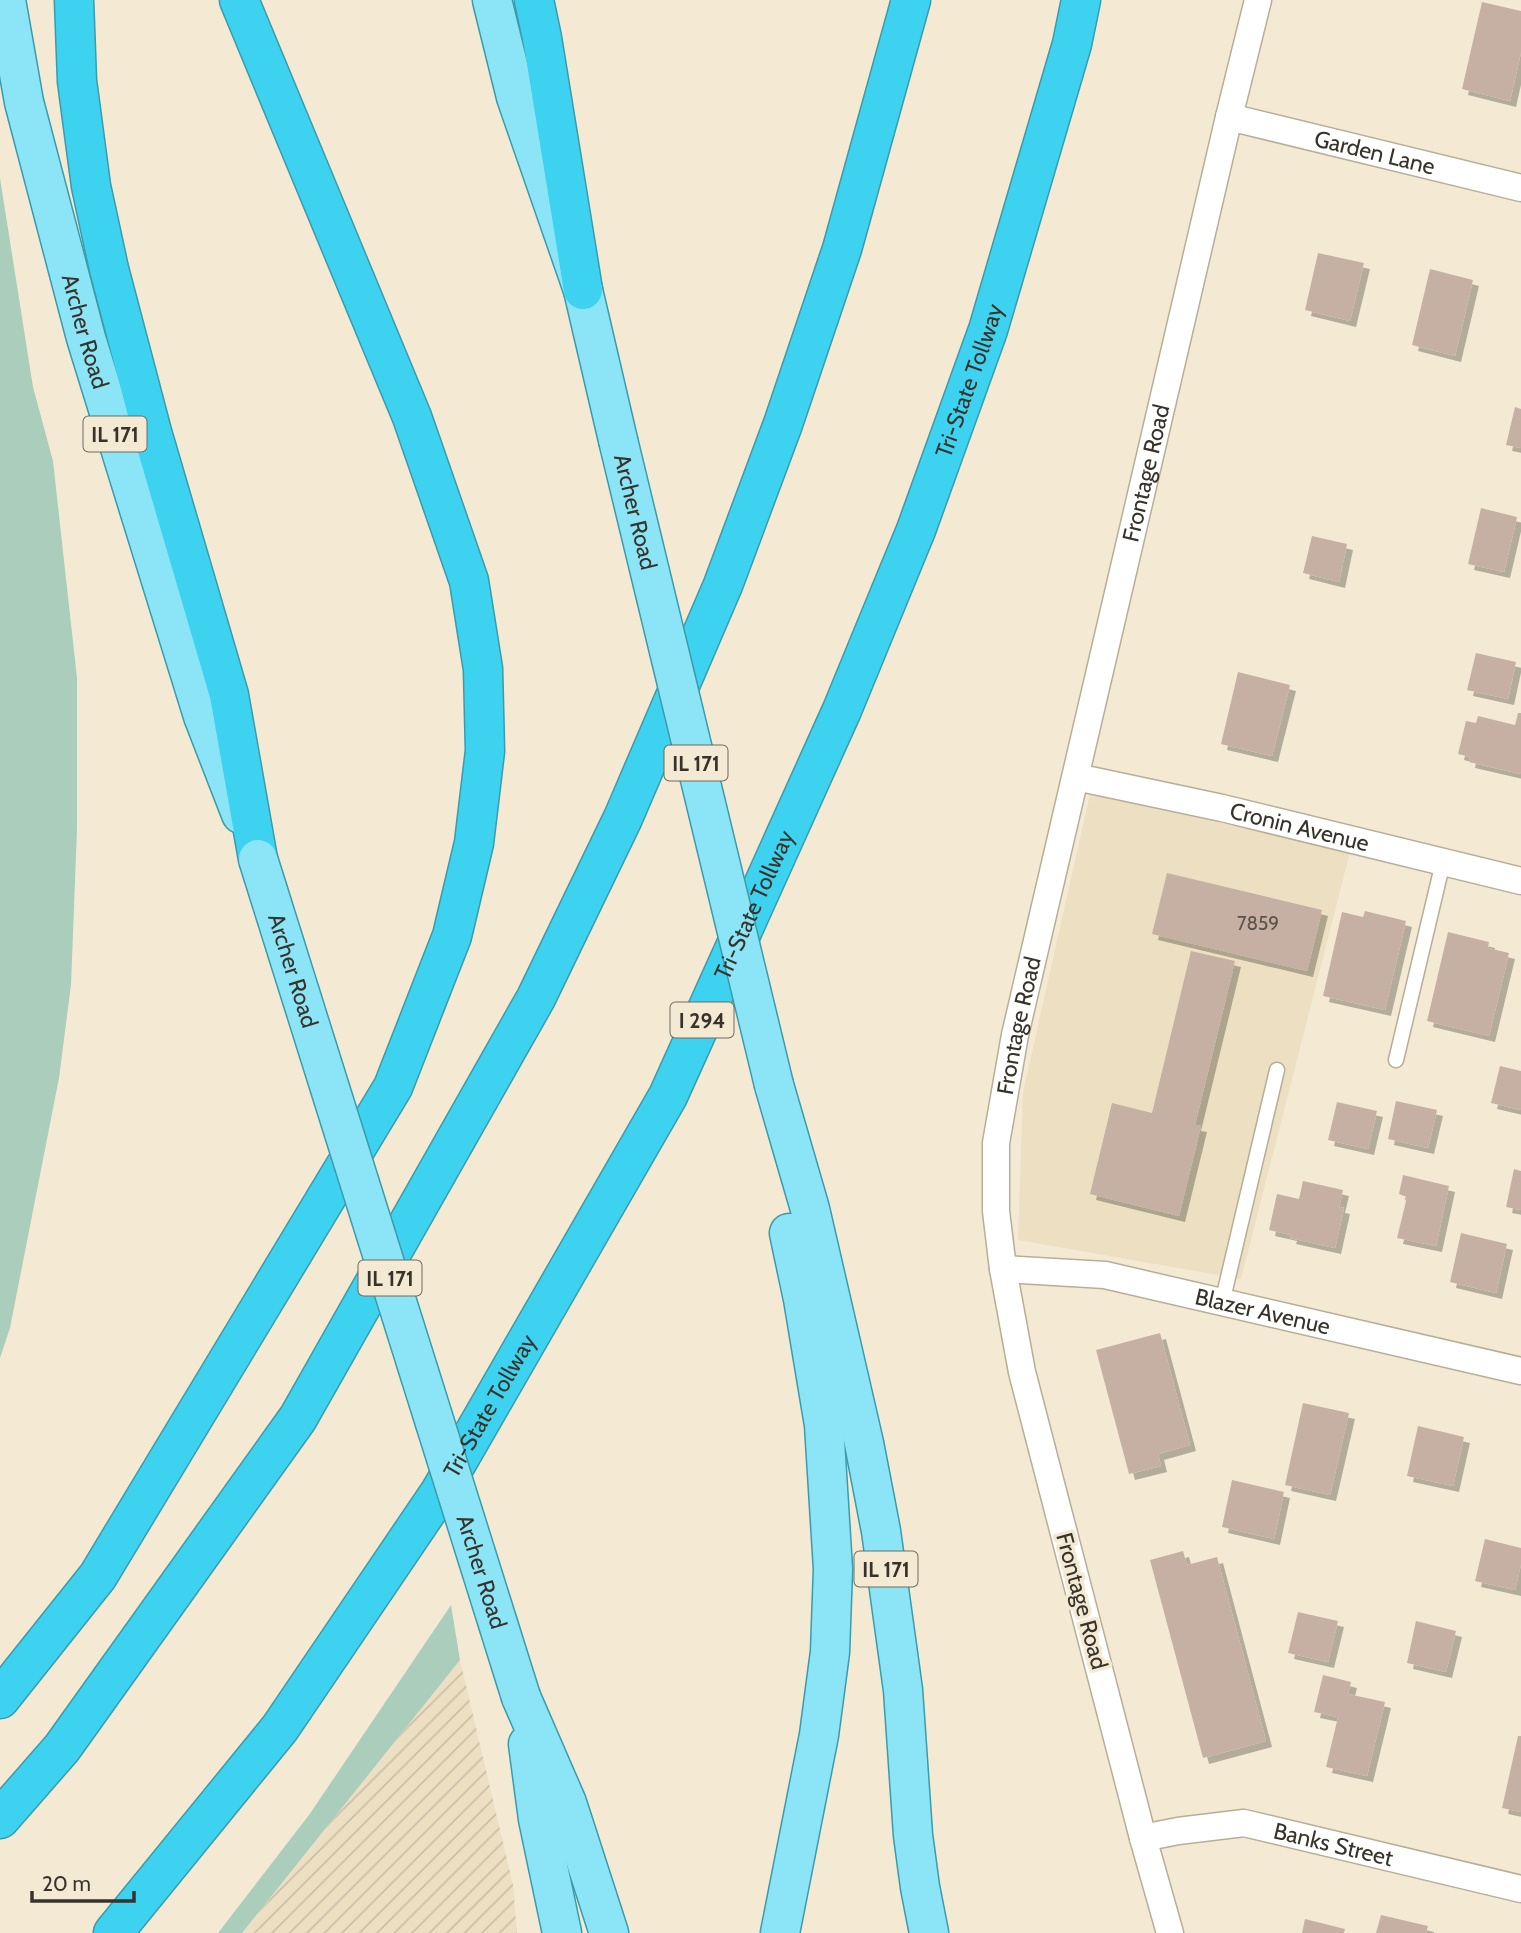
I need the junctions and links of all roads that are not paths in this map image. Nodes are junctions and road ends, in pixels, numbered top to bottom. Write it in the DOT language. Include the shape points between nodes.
graph roads {
  1 [pos="6,0"];
  2 [pos="74,0"];
  3 [pos="239,0"];
  4 [pos="492,0"];
  5 [pos="534,0"];
  6 [pos="911,0"];
  7 [pos="1081,0"];
  8 [pos="1258,0"];
  9 [pos="1229,117"];
  10 [pos="1521,188"];
  11 [pos="583,290"];
  12 [pos="1076,777"];
  13 [pos="258,859"];
  14 [pos="1443,862"];
  15 [pos="1521,881"];
  16 [pos="1396,1060"];
  17 [pos="1277,1070"];
  18 [pos="798,1212"];
  19 [pos="1003,1269"];
  20 [pos="1222,1303"];
  21 [pos="1521,1371"];
  22 [pos="521,1697"];
  23 [pos="0,1699"];
  24 [pos="0,1819"];
  25 [pos="1143,1838"];
  26 [pos="1521,1889"];
  27 [pos="113,1933"];
  28 [pos="562,1933"];
  29 [pos="609,1933"];
  30 [pos="780,1933"];
  31 [pos="929,1933"];
  32 [pos="1170,1933"];
  1 -- 13 [label="main road, Archer Road / IL 171" via="24,102 86,338 203,716"];
  2 -- 13 [label="highway" via="77,81 91,186 152,432 229,695"];
  3 -- 23 [label="highway" via="411,417 469,580 483,669 485,751 474,843 452,936 393,1087 97,1576"];
  4 -- 11 [label="main road, Archer Road / IL 171" via="516,97"];
  5 -- 11 [label="highway"];
  6 -- 24 [label="highway" via="842,248 723,585 623,818 536,998 298,1418 62,1748"];
  7 -- 27 [label="highway, Tri-State Tollway / I 294" via="988,330 916,530 842,710 668,1096 440,1492 280,1728"];
  8 -- 9 [label="street, Frontage Road"];
  9 -- 10 [label="street, Garden Lane"];
  9 -- 12 [label="street, Frontage Road"];
  11 -- 18 [label="main road, Archer Road / IL 171, bridge" via="774,1085"];
  12 -- 14 [label="street, Cronin Avenue"];
  12 -- 19 [label="street, Frontage Road" via="1015,1035 996,1143 996,1211"];
  13 -- 22 [label="main road, Archer Road / IL 171, bridge"];
  14 -- 15 [label="street, Cronin Avenue"];
  14 -- 16 [label="lane"];
  17 -- 20 [label="lane"];
  18 -- 30 [label="main road" via="803,1299 824,1425 832,1569 830,1652 819,1735"];
  18 -- 31 [label="main road, IL 171" via="863,1443 881,1531 903,1690 913,1835"];
  19 -- 20 [label="street, Blazer Avenue" via="1105,1275"];
  19 -- 25 [label="street, Frontage Road" via="1022,1372"];
  20 -- 21 [label="street, Blazer Avenue"];
  22 -- 28 [label="main road" via="538,1819"];
  22 -- 29 [label="main road, Archer Road / IL 171" via="567,1803"];
  25 -- 26 [label="street, Banks Street" via="1244,1823"];
  25 -- 32 [label="street, Frontage Road"];
}
